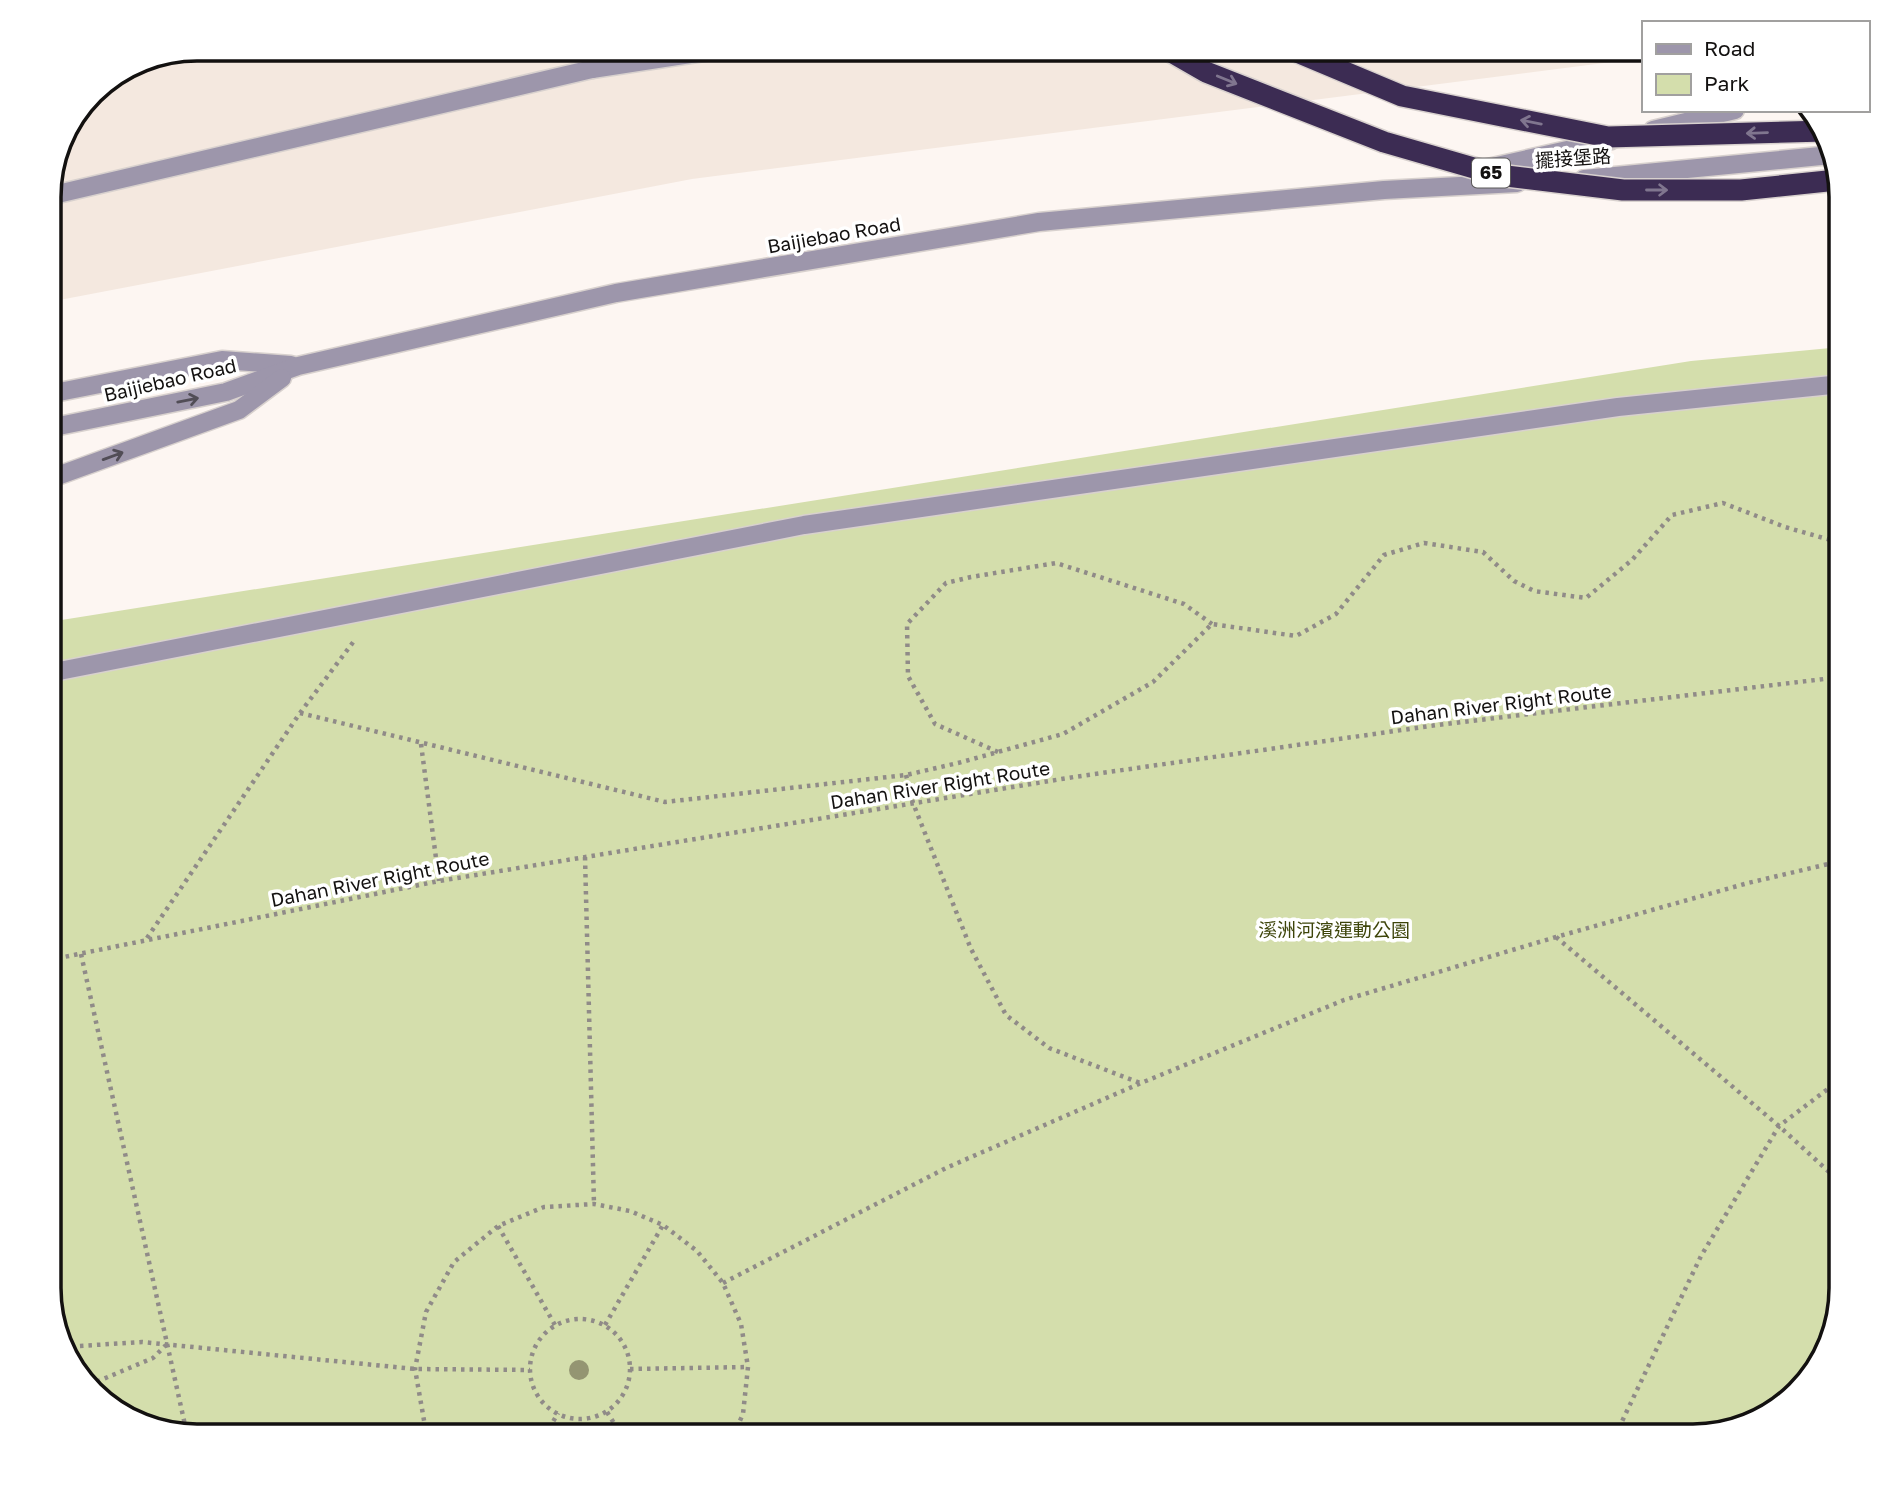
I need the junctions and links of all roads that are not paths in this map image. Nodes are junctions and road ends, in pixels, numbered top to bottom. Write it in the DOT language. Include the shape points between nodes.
graph roads {
  1 [pos="591,61"];
  2 [pos="644,61"];
  3 [pos="1187,61"];
  4 [pos="1319,61"];
  5 [pos="592,69"];
  6 [pos="1727,112"];
  7 [pos="1812,131"];
  8 [pos="1822,156"];
  9 [pos="1828,181"];
  10 [pos="1384,190"];
  11 [pos="62,193"];
  12 [pos="298,366"];
  13 [pos="1829,385"];
  14 [pos="62,391"];
  15 [pos="62,425"];
  16 [pos="62,474"];
  17 [pos="62,670"];
  1 -- 5 [label="street"];
  2 -- 5 [label="street"];
  3 -- 9 [label="highway, 65, one-way, bridge" via="1384,142 1498,175 1623,190 1741,190"];
  7 -- 4 [label="highway, one-way, bridge" via="1608,137 1402,96"];
  5 -- 11 [label="street"];
  6 -- 10 [label="street, 擺接堡路"];
  8 -- 10 [label="street, 擺接堡路" via="1573,180"];
  10 -- 12 [label="street, Baijiebao Road" via="1039,222 616,293"];
  12 -- 14 [label="street, Baijiebao Road" via="222,360"];
  15 -- 12 [label="street, Baijiebao Road, one-way" via="226,393"];
  16 -- 12 [label="street, one-way" via="239,410"];
  13 -- 17 [label="street" via="1618,407 804,525"];
}
